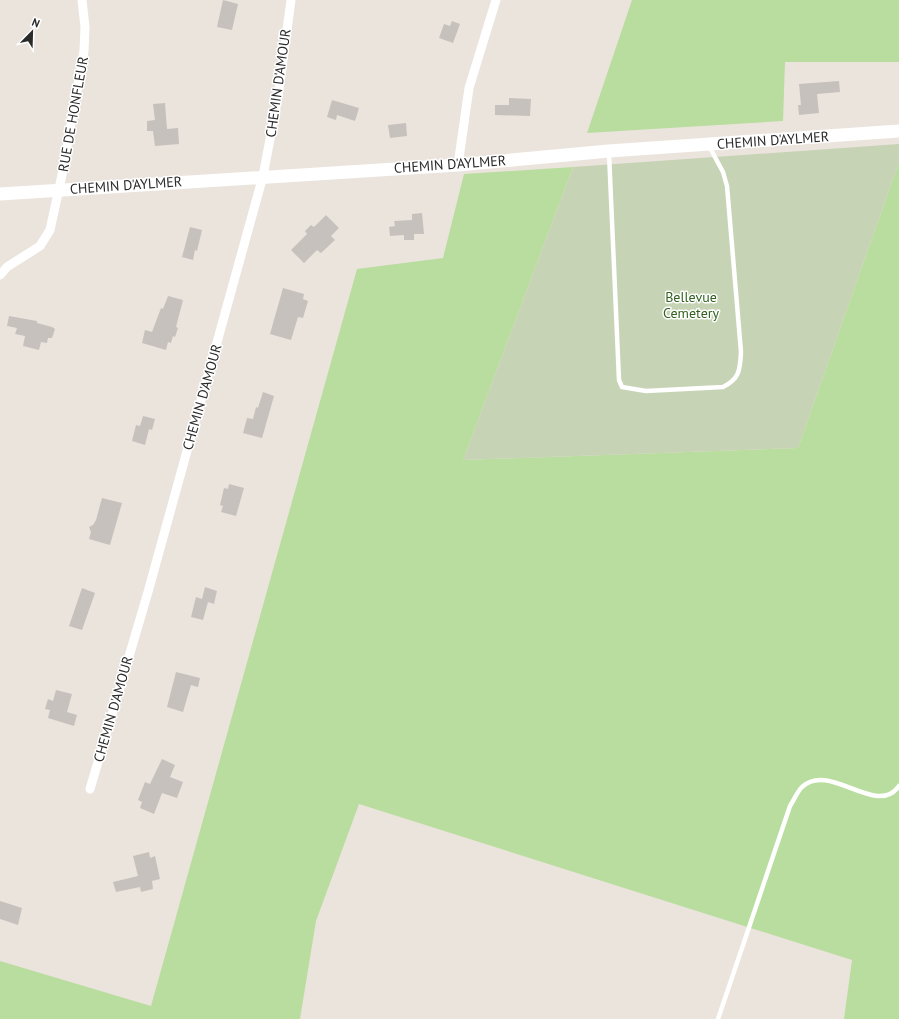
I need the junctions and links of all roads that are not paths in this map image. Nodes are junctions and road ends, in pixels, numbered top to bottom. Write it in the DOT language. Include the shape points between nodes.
graph roads {
  1 [pos="82,0"];
  2 [pos="291,0"];
  3 [pos="496,0"];
  4 [pos="899,131"];
  5 [pos="708,144"];
  6 [pos="609,151"];
  7 [pos="458,165"];
  8 [pos="263,176"];
  9 [pos="58,190"];
  10 [pos="0,194"];
  11 [pos="0,275"];
  12 [pos="899,786"];
  13 [pos="90,789"];
  14 [pos="718,1019"];
  1 -- 9 [label="street, RUE DE HONFLEUR" via="84,51"];
  2 -- 8 [label="street, CHEMIN D'AMOUR" via="278,97"];
  3 -- 7 [label="street" via="469,88"];
  4 -- 5 [label="main road, CHEMIN D'AYLMER"];
  5 -- 6 [label="main road, CHEMIN D'AYLMER"];
  5 -- 6 [label="lane" via="723,172 727,186 742,352 737,376 733,382 723,387 646,392 622,387 619,380"];
  6 -- 7 [label="main road, CHEMIN D'AYLMER"];
  7 -- 8 [label="main road, CHEMIN D'AYLMER"];
  8 -- 9 [label="main road, CHEMIN D'AYLMER"];
  8 -- 13 [label="street, CHEMIN D'AMOUR" via="148,592"];
  9 -- 10 [label="main road, CHEMIN D'AYLMER"];
  9 -- 11 [label="street, RUE DE HONFLEUR" via="47,238"];
  12 -- 14 [label="lane" via="896,791 884,795 861,794 835,782 816,779 802,787 790,806"];
}
